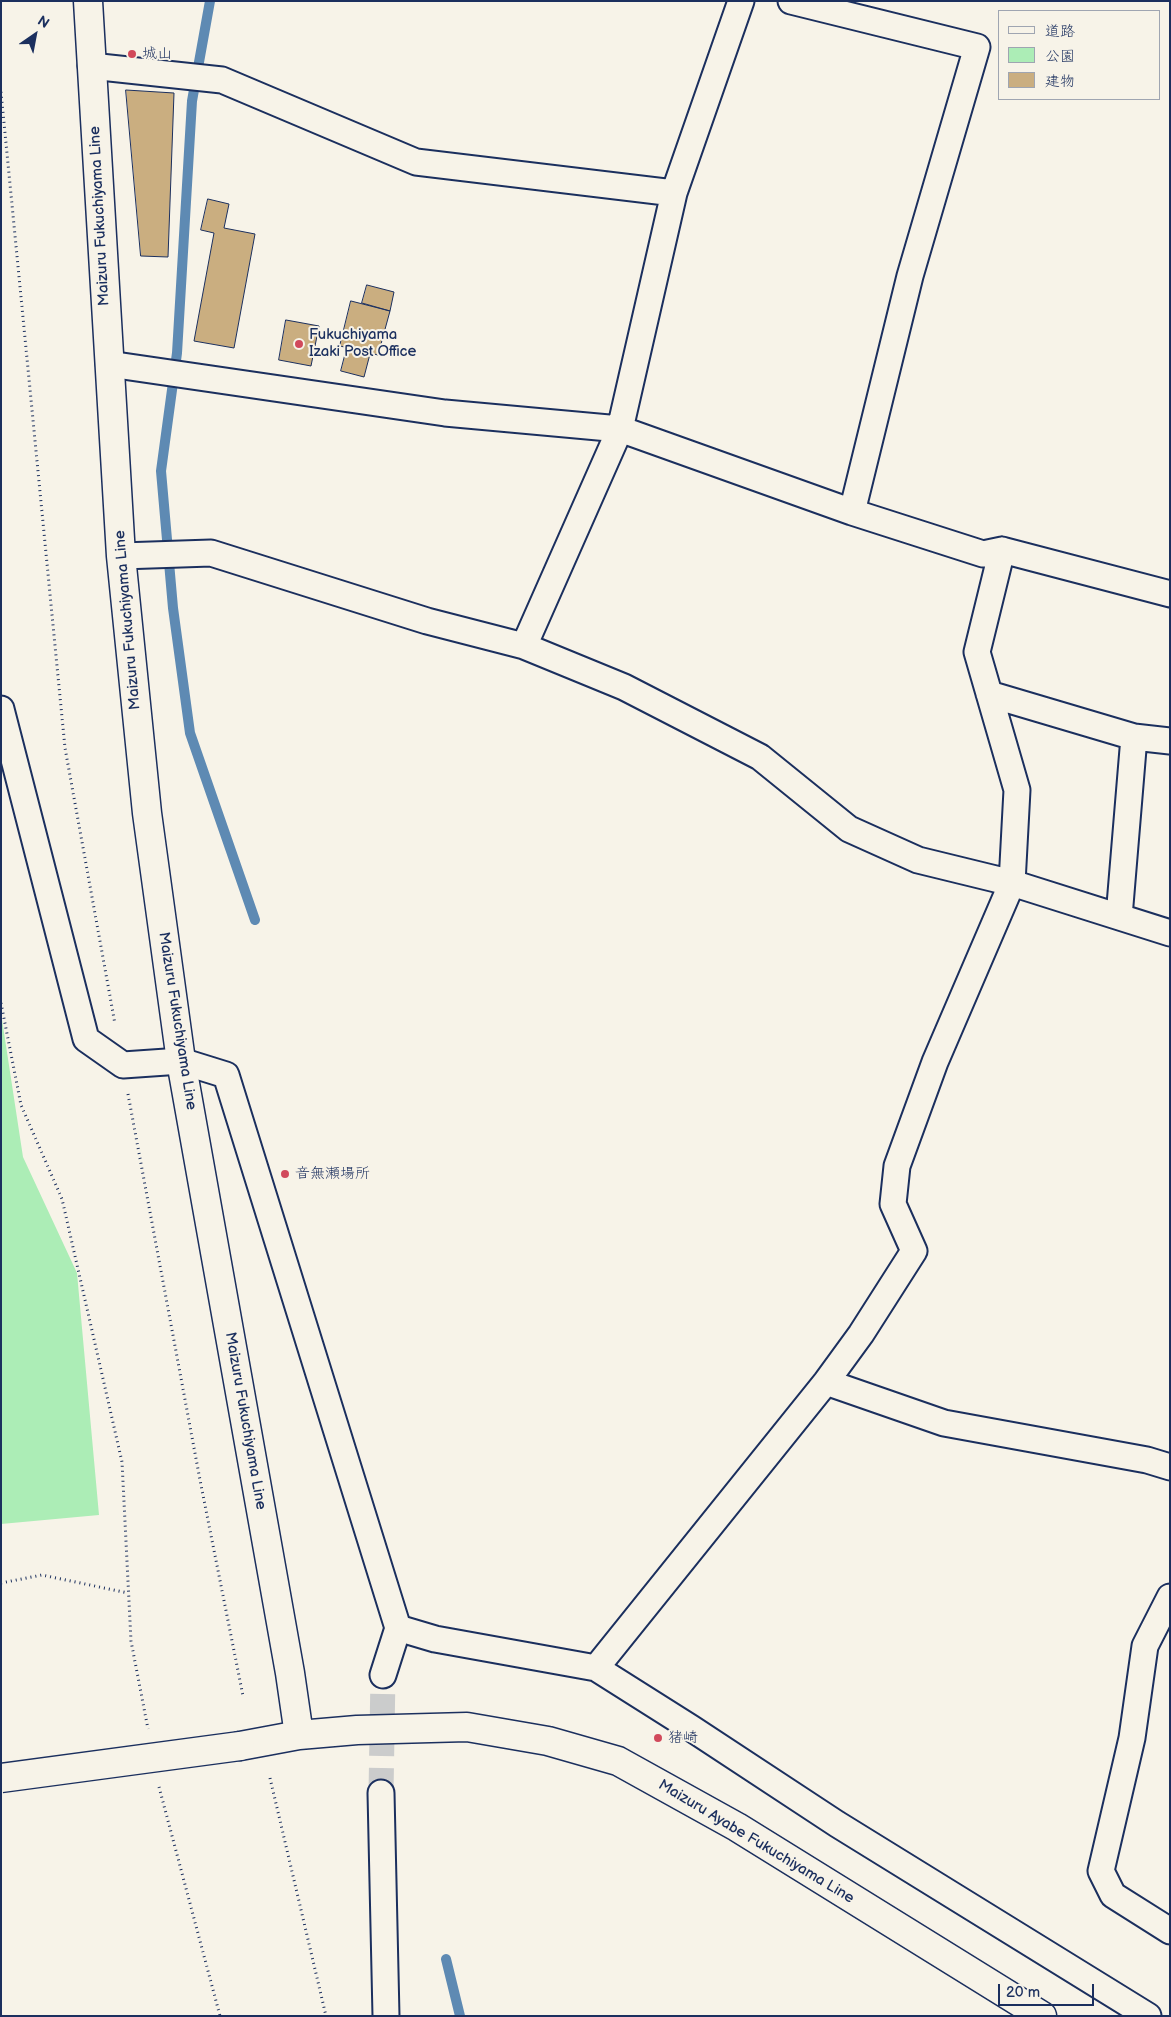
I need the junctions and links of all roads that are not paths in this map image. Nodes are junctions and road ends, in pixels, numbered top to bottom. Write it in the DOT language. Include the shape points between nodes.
graph roads {
  1 [pos="88,1"];
  2 [pos="741,1"];
  3 [pos="791,1"];
  4 [pos="91,66"];
  5 [pos="674,193"];
  6 [pos="108,364"];
  7 [pos="620,429"];
  8 [pos="852,512"];
  9 [pos="1002,550"];
  10 [pos="121,556"];
  11 [pos="1170,594"];
  12 [pos="524,646"];
  13 [pos="989,694"];
  14 [pos="1,709"];
  15 [pos="1134,737"];
  16 [pos="1170,740"];
  17 [pos="1012,883"];
  18 [pos="1119,917"];
  19 [pos="1170,933"];
  20 [pos="181,1060"];
  21 [pos="826,1382"];
  22 [pos="1170,1467"];
  23 [pos="1170,1598"];
  24 [pos="398,1628"];
  25 [pos="596,1668"];
  26 [pos="383,1674"];
  27 [pos="299,1735"];
  28 [pos="1,1778"];
  29 [pos="381,1793"];
  30 [pos="1170,1931"];
  31 [pos="386,2016"];
  32 [pos="1042,2016"];
  33 [pos="1148,2016"];
  1 -- 4 [label="main road, Maizuru Fukuchiyama Line"];
  2 -- 5 [label="street"];
  3 -- 8 [label="street" via="978,47 910,276"];
  4 -- 5 [label="street" via="222,80 416,162"];
  4 -- 6 [label="main road, Maizuru Fukuchiyama Line"];
  5 -- 7 [label="street"];
  6 -- 7 [label="street" via="445,413"];
  6 -- 10 [label="main road, Maizuru Fukuchiyama Line"];
  7 -- 8 [label="street"];
  7 -- 12 [label="street"];
  8 -- 9 [label="street" via="983,554"];
  9 -- 11 [label="street"];
  9 -- 13 [label="street" via="977,652"];
  10 -- 12 [label="street" via="211,552 427,621"];
  10 -- 20 [label="main road, Maizuru Fukuchiyama Line" via="147,813"];
  12 -- 17 [label="street" via="624,687 760,757 849,828 918,860"];
  13 -- 15 [label="street"];
  13 -- 17 [label="street" via="1017,790"];
  14 -- 20 [label="street" via="86,1040 123,1065"];
  15 -- 16 [label="street"];
  15 -- 18 [label="street"];
  17 -- 18 [label="street"];
  17 -- 21 [label="street" via="935,1062 897,1166 893,1204 914,1251"];
  18 -- 19 [label="street"];
  20 -- 24 [label="street" via="226,1075"];
  20 -- 27 [label="main road, Maizuru Fukuchiyama Line"];
  21 -- 22 [label="street" via="944,1423"];
  21 -- 25 [label="street"];
  23 -- 30 [label="street" via="1145,1646 1132,1738 1101,1871 1113,1895"];
  24 -- 25 [label="street" via="436,1639"];
  24 -- 26 [label="street"];
  25 -- 33 [label="street" via="837,1824"];
  27 -- 28 [label="main road, bridge"];
  27 -- 32 [label="main road, Maizuru Ayabe Fukuchiyama Line" via="467,1727 548,1741 618,1761 737,1827"];
  29 -- 31 [label="street"];
}
